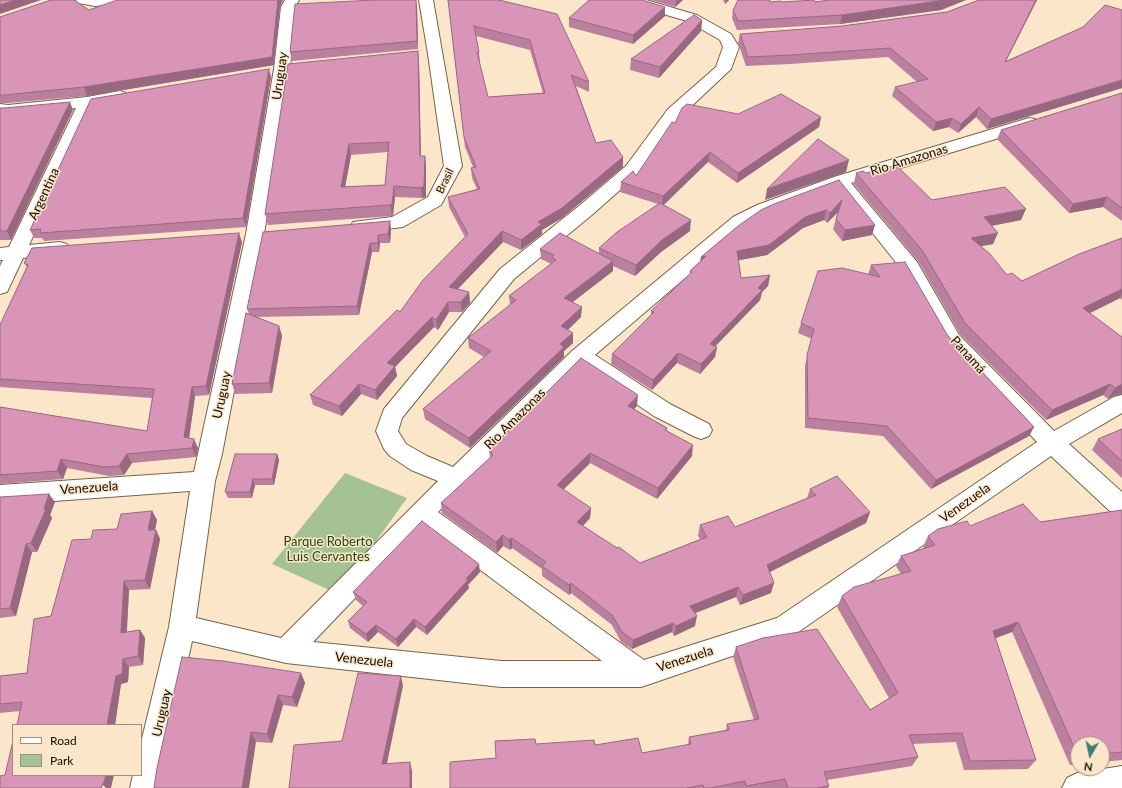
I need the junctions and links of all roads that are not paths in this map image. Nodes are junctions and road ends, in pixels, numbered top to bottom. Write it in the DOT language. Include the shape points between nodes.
graph roads {
  1 [pos="83,0"];
  2 [pos="120,0"];
  3 [pos="435,0"];
  4 [pos="631,0"];
  5 [pos="420,1"];
  6 [pos="294,5"];
  7 [pos="134,94"];
  8 [pos="87,102"];
  9 [pos="0,109"];
  10 [pos="1047,117"];
  11 [pos="840,181"];
  12 [pos="341,228"];
  13 [pos="80,247"];
  14 [pos="8,252"];
  15 [pos="0,287"];
  16 [pos="580,356"];
  17 [pos="1122,403"];
  18 [pos="701,430"];
  19 [pos="1052,443"];
  20 [pos="456,478"];
  21 [pos="203,481"];
  22 [pos="0,495"];
  23 [pos="1122,507"];
  24 [pos="422,513"];
  25 [pos="182,627"];
  26 [pos="286,652"];
  27 [pos="641,674"];
  28 [pos="1122,781"];
  29 [pos="145,788"];
  30 [pos="1077,788"];
  1 -- 2 [label="street"];
  3 -- 5 [label="street"];
  4 -- 20 [label="street" via="692,18 734,37 724,69 674,113 632,170 507,274 392,414 387,431 398,450 419,463"];
  5 -- 12 [label="street, Brasil" via="428,55 453,166 435,201 396,223"];
  6 -- 21 [label="street, Uruguay" via="281,69 255,234"];
  7 -- 8 [label="street"];
  8 -- 9 [label="street"];
  8 -- 14 [label="street, Argentina"];
  10 -- 11 [label="street, Rio Amazonas"];
  11 -- 16 [label="street, Rio Amazonas" via="764,209 740,221"];
  11 -- 19 [label="street, Panamá" via="910,267 952,340"];
  13 -- 14 [label="street"];
  14 -- 15 [label="street, Argentina"];
  16 -- 18 [label="street" via="662,410"];
  16 -- 20 [label="street, Rio Amazonas"];
  17 -- 19 [label="street, Venezuela"];
  19 -- 23 [label="street, Panamá"];
  19 -- 27 [label="street, Venezuela" via="785,627"];
  20 -- 24 [label="street, Rio Amazonas"];
  21 -- 22 [label="street, Venezuela"];
  21 -- 25 [label="street, Uruguay"];
  24 -- 26 [label="street, Rio Amazonas"];
  24 -- 27 [label="street"];
  25 -- 26 [label="street, Venezuela"];
  25 -- 29 [label="street, Uruguay"];
  26 -- 27 [label="street, Venezuela" via="501,674"];
  28 -- 30 [label="street"];
}
